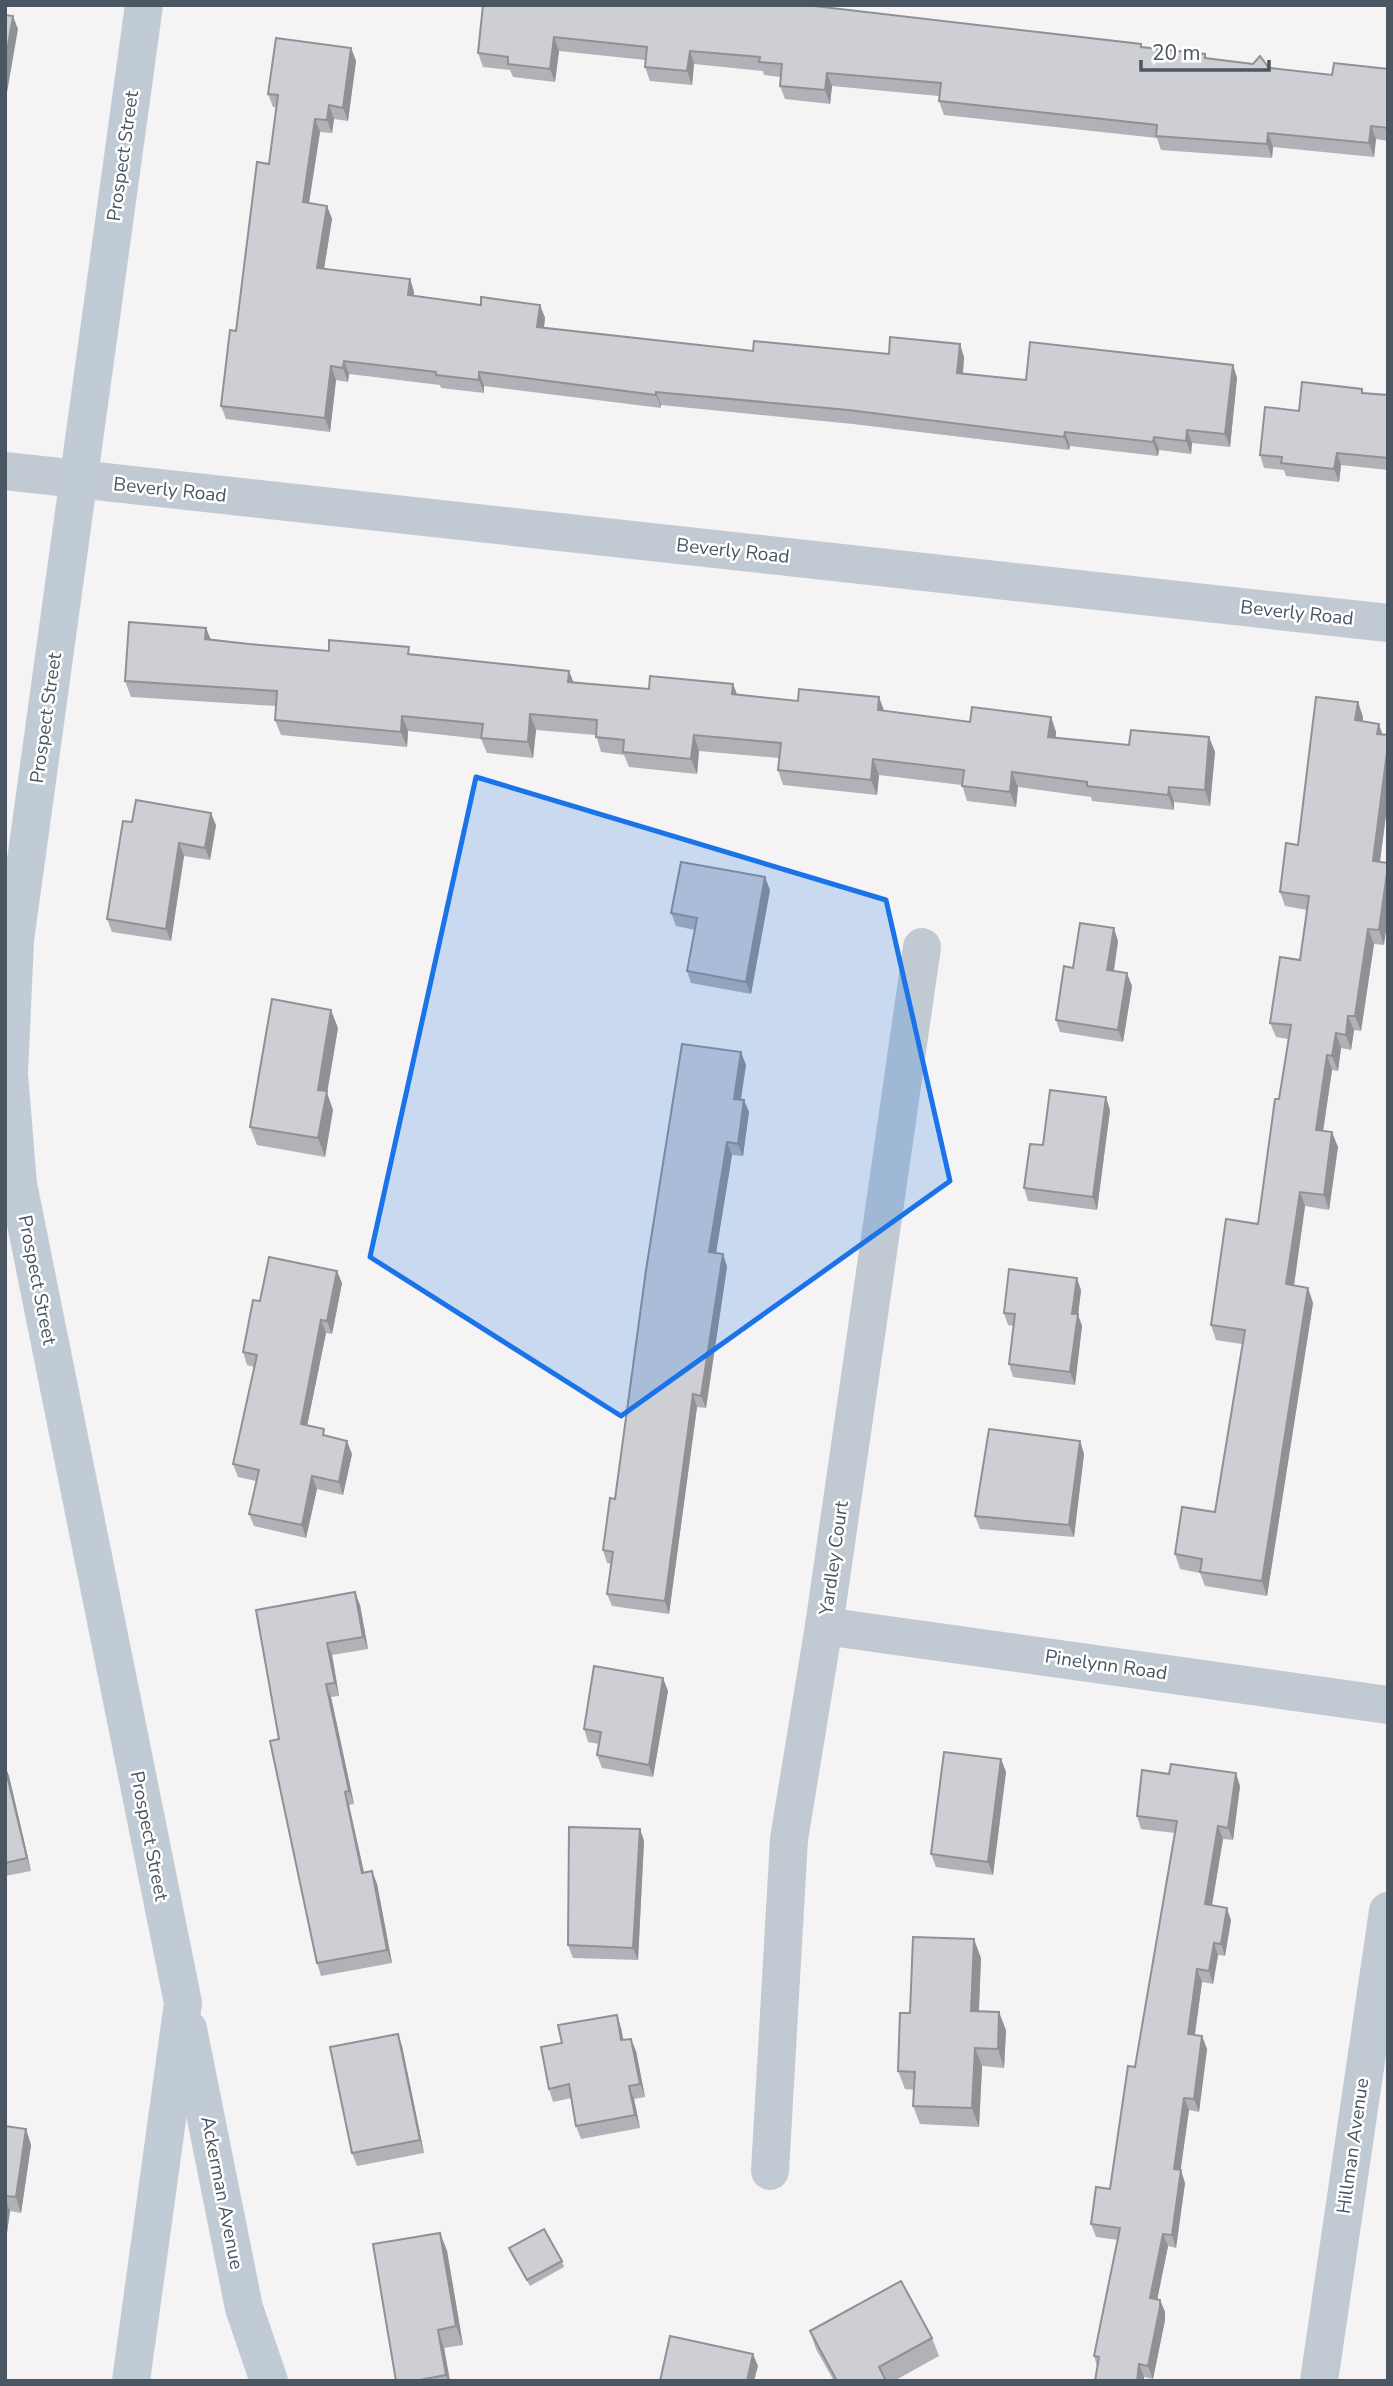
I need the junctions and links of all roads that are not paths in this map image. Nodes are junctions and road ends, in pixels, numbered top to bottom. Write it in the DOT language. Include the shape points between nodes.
graph roads {
  1 [pos="144,5"];
  2 [pos="5,471"];
  3 [pos="79,480"];
  4 [pos="1388,623"];
  5 [pos="922,947"];
  6 [pos="824,1626"];
  7 [pos="1388,1705"];
  8 [pos="1388,1911"];
  9 [pos="183,2003"];
  10 [pos="770,2171"];
  11 [pos="131,2381"];
  12 [pos="269,2381"];
  13 [pos="1319,2381"];
  1 -- 3 [label="main road, Prospect Street"];
  2 -- 3 [label="street, Beverly Road"];
  3 -- 4 [label="street, Beverly Road"];
  3 -- 9 [label="main road, Prospect Street" via="15,940 9,1074 18,1184"];
  5 -- 6 [label="street, Yardley Court"];
  6 -- 7 [label="street, Pinelynn Road"];
  6 -- 10 [label="street, Yardley Court" via="789,1839"];
  8 -- 13 [label="street, Hillman Avenue"];
  9 -- 11 [label="main road, Prospect Street"];
  9 -- 12 [label="main road, Ackerman Avenue" via="244,2308"];
}
